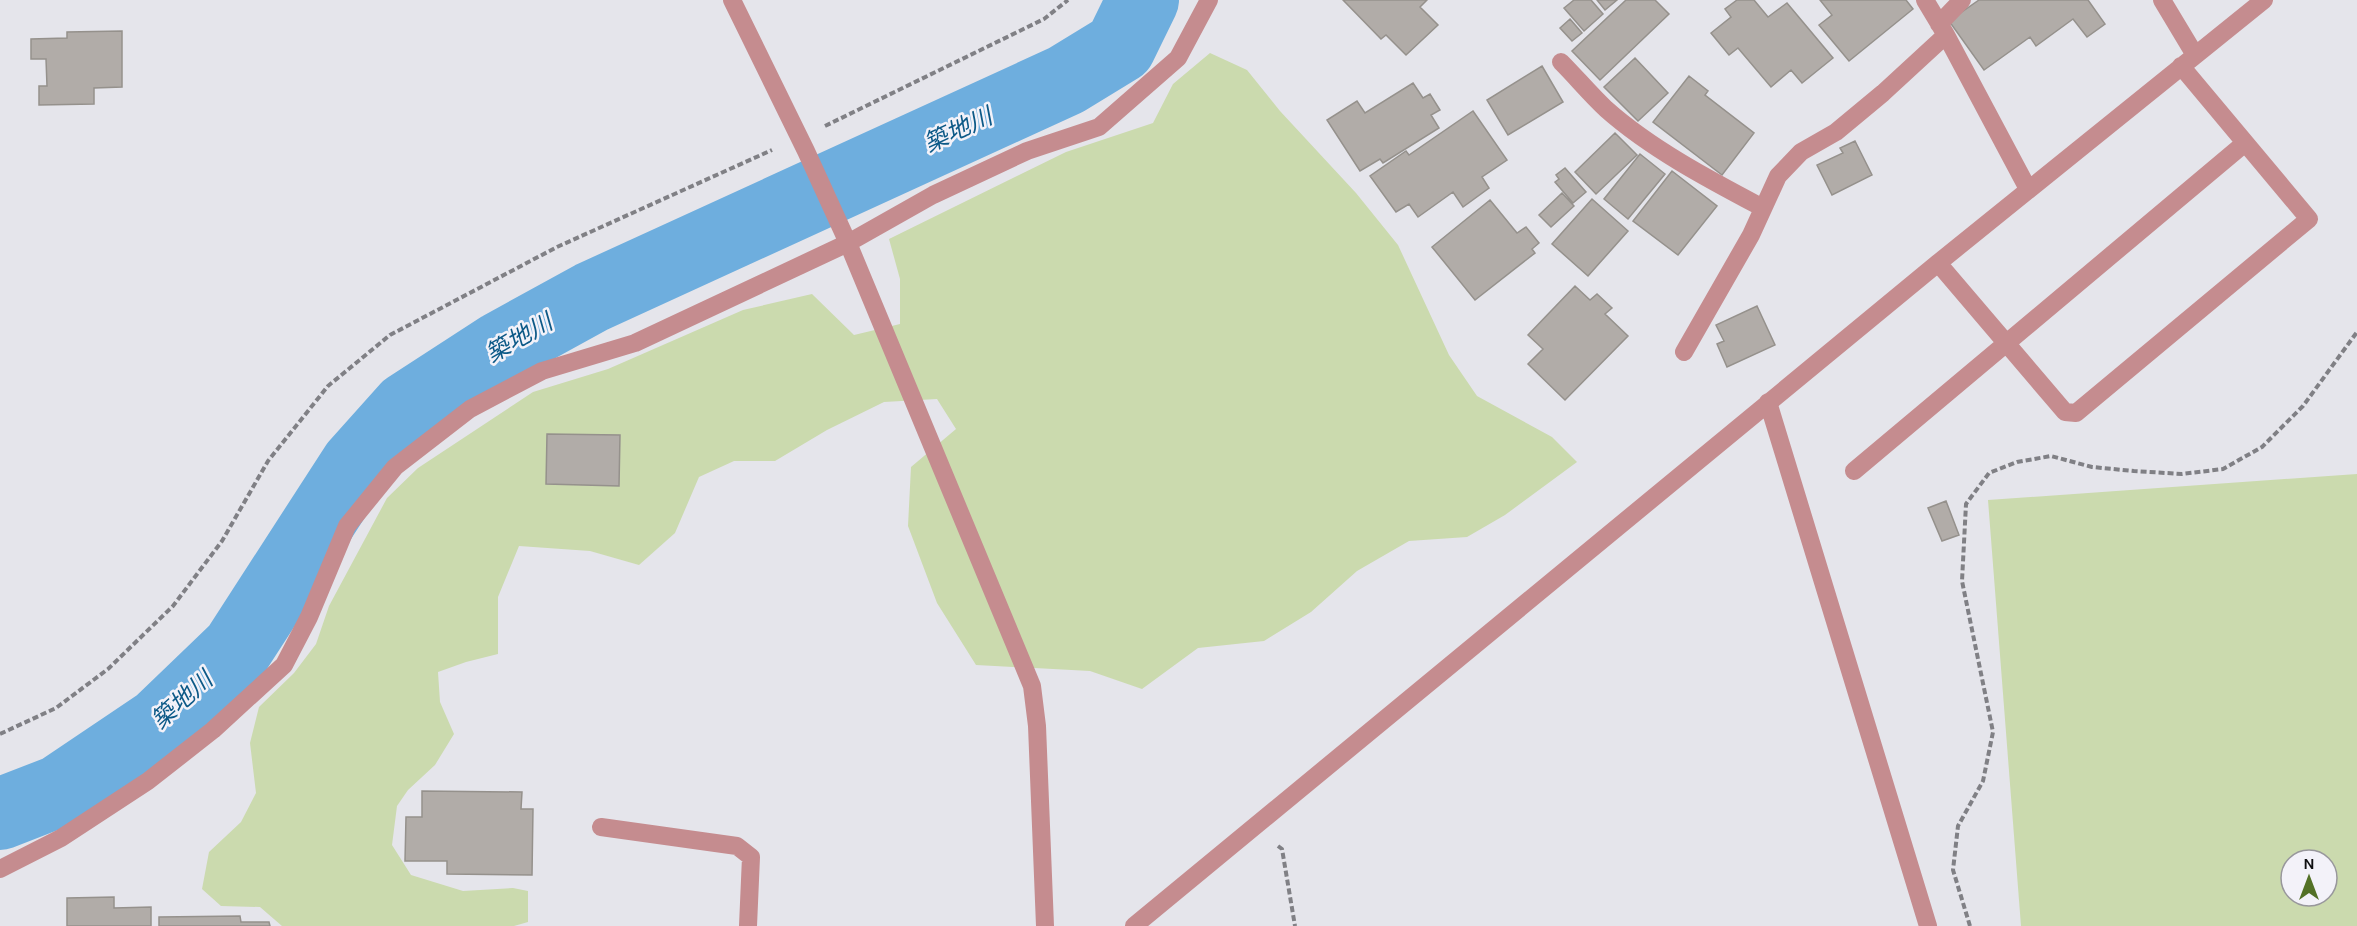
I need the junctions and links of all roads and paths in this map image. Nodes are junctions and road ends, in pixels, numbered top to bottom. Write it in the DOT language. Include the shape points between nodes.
graph roads {
  1 [pos="732,0"];
  2 [pos="1068,0"];
  3 [pos="1209,0"];
  4 [pos="1925,0"];
  5 [pos="1962,0"];
  6 [pos="2162,0"];
  7 [pos="2264,0"];
  8 [pos="1943,29"];
  9 [pos="2188,61"];
  10 [pos="1561,62"];
  11 [pos="2245,143"];
  12 [pos="803,144"];
  13 [pos="2028,189"];
  14 [pos="1763,208"];
  15 [pos="846,239"];
  16 [pos="1938,263"];
  17 [pos="2357,332"];
  18 [pos="2007,343"];
  19 [pos="1684,352"];
  20 [pos="1768,402"];
  21 [pos="1854,471"];
  22 [pos="0,734"];
  23 [pos="1256,825"];
  24 [pos="601,827"];
  25 [pos="0,869"];
  26 [pos="748,926"];
  27 [pos="1045,926"];
  28 [pos="1134,926"];
  29 [pos="1294,926"];
  30 [pos="1928,926"];
  31 [pos="1970,926"];
  1 -- 12 [label="street"];
  2 -- 12 [label="path" via="1044,19"];
  3 -- 15 [label="street" via="1178,58 1099,127 1027,151"];
  4 -- 8 [label="street"];
  5 -- 8 [label="street"];
  6 -- 9 [label="street"];
  7 -- 9 [label="street"];
  8 -- 13 [label="street"];
  8 -- 14 [label="street" via="1883,93 1836,132 1801,152 1778,176"];
  9 -- 11 [label="street"];
  9 -- 13 [label="street"];
  10 -- 14 [label="street" via="1607,110 1647,139 1692,170"];
  11 -- 18 [label="street"];
  11 -- 18 [label="street" via="2309,219 2076,413 2065,412"];
  12 -- 15 [label="street"];
  12 -- 22 [label="path" via="557,247 390,335 328,386 268,461 222,541 173,606 108,669 56,708"];
  13 -- 16 [label="street"];
  14 -- 19 [label="street"];
  15 -- 25 [label="street" via="635,343 542,371 470,409 395,466 347,526 284,665 213,730 148,781 60,838"];
  15 -- 27 [label="street" via="1032,686"];
  16 -- 18 [label="street"];
  16 -- 20 [label="street"];
  17 -- 31 [label="path" via="2303,406 2262,447 2223,469 2182,474 2134,471 2051,456 2017,462 1989,473 1966,504 1962,580 1993,732 1983,781 1958,826 1953,870"];
  18 -- 21 [label="street"];
  20 -- 23 [label="street"];
  20 -- 30 [label="street"];
  23 -- 28 [label="street"];
  23 -- 29 [label="path" via="1282,849"];
  24 -- 26 [label="street" via="737,846 751,857"];
}
